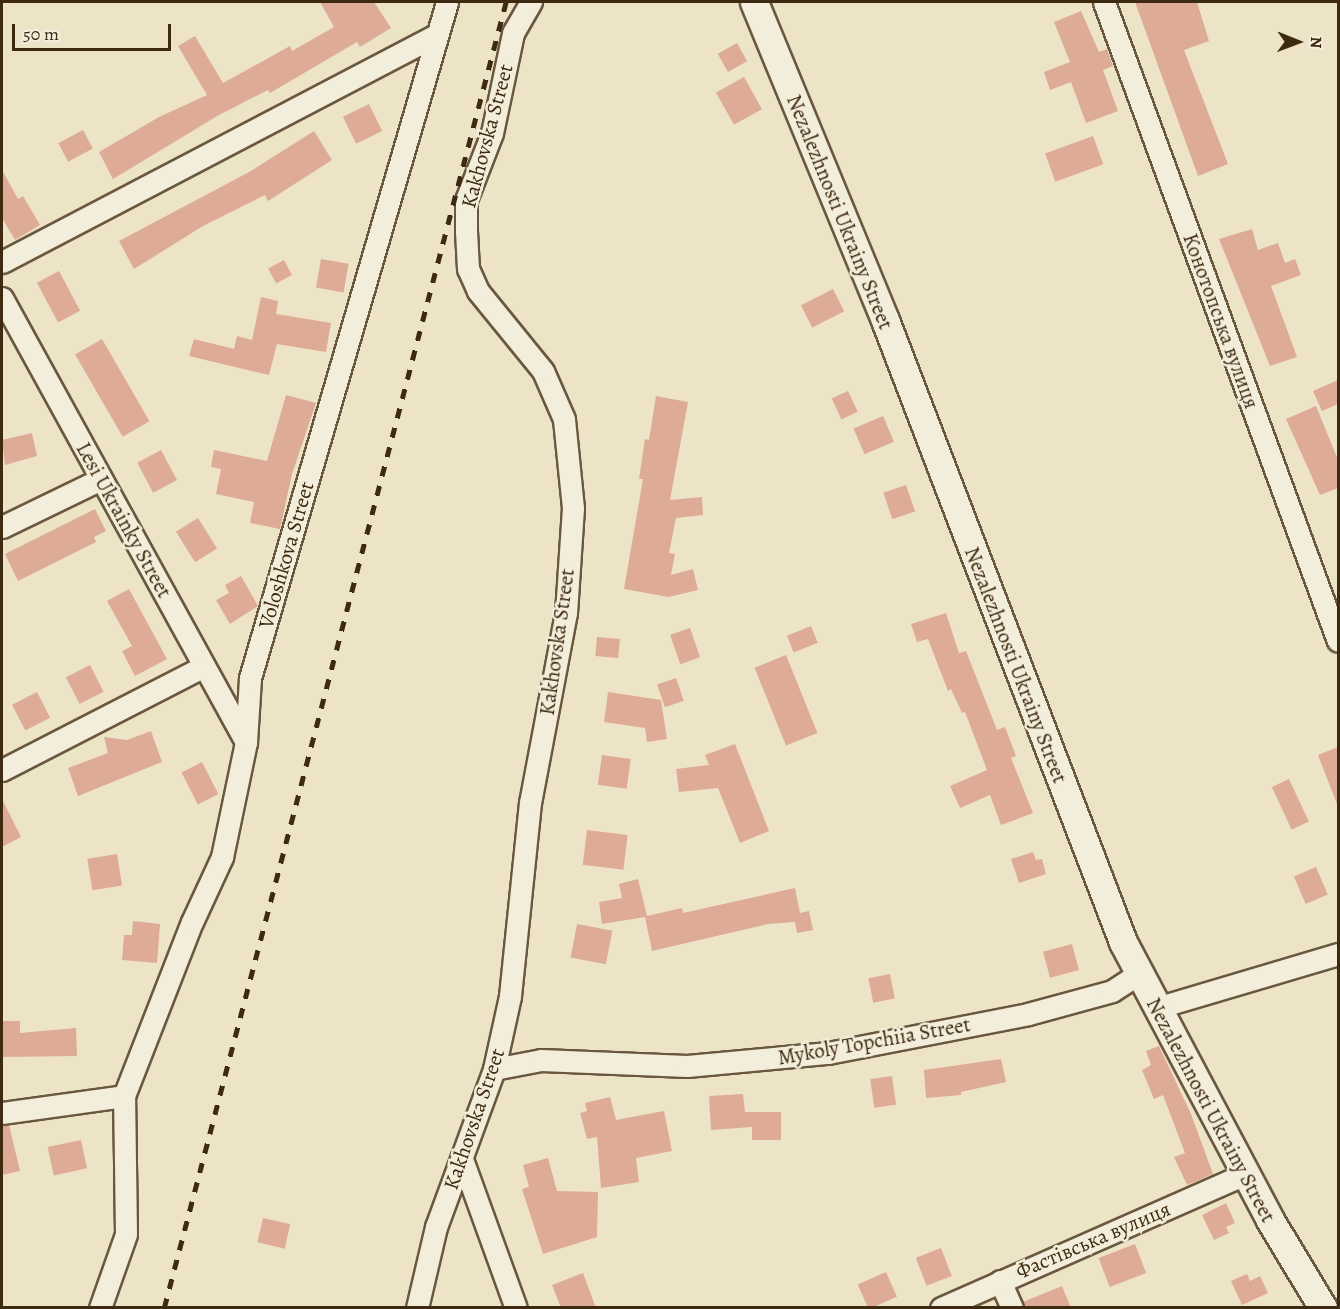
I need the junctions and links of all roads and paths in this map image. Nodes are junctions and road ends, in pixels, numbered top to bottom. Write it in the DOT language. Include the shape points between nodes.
graph roads {
  1 [pos="447,2"];
  2 [pos="531,2"];
  3 [pos="754,2"];
  4 [pos="1104,2"];
  5 [pos="437,35"];
  6 [pos="2,262"];
  7 [pos="2,298"];
  8 [pos="101,479"];
  9 [pos="2,527"];
  10 [pos="1338,641"];
  11 [pos="204,666"];
  12 [pos="246,742"];
  13 [pos="2,770"];
  14 [pos="1338,954"];
  15 [pos="1138,974"];
  16 [pos="1156,1008"];
  17 [pos="494,1069"];
  18 [pos="124,1096"];
  19 [pos="2,1113"];
  20 [pos="462,1159"];
  21 [pos="1245,1174"];
  22 [pos="1000,1281"];
  23 [pos="100,1308"];
  24 [pos="417,1308"];
  25 [pos="516,1308"];
  26 [pos="941,1308"];
  27 [pos="1012,1308"];
  28 [pos="1323,1308"];
  1 -- 5 [label="street, Voloshkova Street"];
  2 -- 17 [label="street, Kakhovska Street" via="513,33 492,133 466,200 468,269 478,291 543,371 564,419 573,508 566,613 530,803 510,996"];
  3 -- 15 [label="street, Nezalezhnosti Ukrainy Street" via="885,320 994,612"];
  4 -- 10 [label="street, Конотопська вулиця"];
  5 -- 6 [label="street"];
  5 -- 12 [label="street, Voloshkova Street" via="250,678"];
  7 -- 8 [label="street, Lesi Ukrainky Street"];
  8 -- 9 [label="street"];
  8 -- 11 [label="street, Lesi Ukrainky Street"];
  11 -- 12 [label="street, Lesi Ukrainky Street"];
  11 -- 13 [label="street"];
  12 -- 18 [label="street, Voloshkova Street" via="222,858 192,922"];
  14 -- 16 [label="street"];
  15 -- 16 [label="street, Nezalezhnosti Ukrainy Street"];
  15 -- 17 [label="street, Mykoly Topchiia Street" via="1112,991 1028,1014 828,1053 687,1066 541,1060"];
  16 -- 21 [label="street, Nezalezhnosti Ukrainy Street"];
  17 -- 20 [label="street, Kakhovska Street"];
  18 -- 19 [label="street"];
  18 -- 23 [label="street" via="126,1234"];
  20 -- 24 [label="street, Kakhovska Street" via="436,1227"];
  20 -- 25 [label="street"];
  21 -- 22 [label="street, Фастівська вулиця"];
  21 -- 28 [label="street, Nezalezhnosti Ukrainy Street"];
  22 -- 26 [label="street, Фастівська вулиця"];
  22 -- 27 [label="street"];
}
